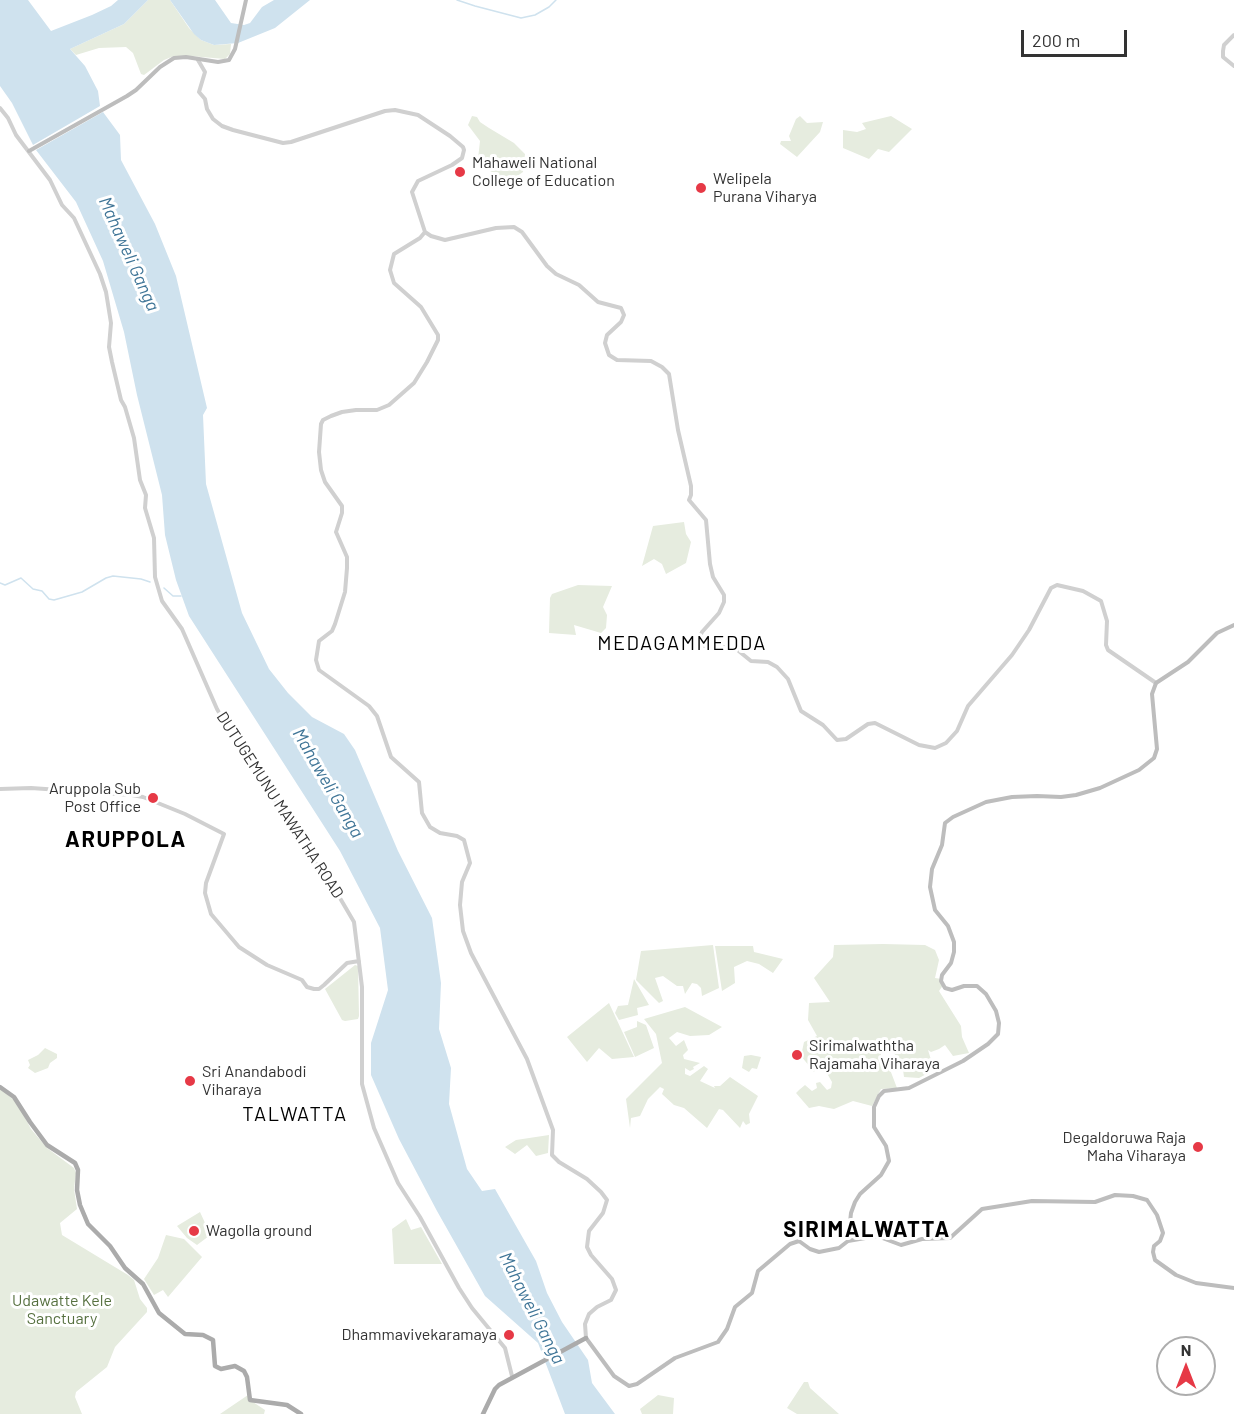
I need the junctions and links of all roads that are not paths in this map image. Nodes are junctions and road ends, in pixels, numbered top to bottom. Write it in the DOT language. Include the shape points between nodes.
graph roads {
  1 [pos="246,0"];
  2 [pos="1234,35"];
  3 [pos="198,60"];
  4 [pos="1234,66"];
  5 [pos="0,108"];
  6 [pos="29,151"];
  7 [pos="425,232"];
  8 [pos="1234,625"];
  9 [pos="1156,683"];
  10 [pos="0,789"];
  11 [pos="359,961"];
  12 [pos="0,1087"];
  13 [pos="848,1241"];
  14 [pos="1234,1288"];
  15 [pos="584,1339"];
  16 [pos="512,1376"];
  17 [pos="301,1414"];
  18 [pos="483,1414"];
  1 -- 3 [label="main road" via="229,60"];
  2 -- 4 [label="street" via="1222,51"];
  3 -- 6 [label="main road" via="179,57 169,61 136,90"];
  3 -- 7 [label="street" via="205,72 199,92 207,109 213,119 233,130 291,142 395,110 418,115 450,136 463,147 462,158 418,181 412,192"];
  5 -- 6 [label="street, DUTUGEMUNU MAWATHA ROAD"];
  6 -- 11 [label="street, DUTUGEMUNU MAWATHA ROAD" via="74,218 106,292 111,323 109,347 146,495 145,508 154,538 155,577 162,601 182,629 239,747 300,833 354,922"];
  7 -- 9 [label="street" via="445,240 514,227 556,274 579,285 598,302 621,308 621,322 607,335 609,355 617,360 651,361 669,374 691,486 688,500 706,520 713,577 724,595 719,613 698,641 705,646 735,648 751,661 777,667 788,679 801,711 823,725 835,739 846,739 872,723 919,745 935,748 946,743 957,731 968,706 1012,655 1051,588 1057,585 1083,591 1101,601 1107,621 1108,651"];
  7 -- 15 [label="street" via="394,254 390,270 394,283 421,307 438,335 428,362 414,383 389,405 377,410 342,412 321,424 321,470 342,506 336,532 348,557 345,592 332,631 319,641 316,660 319,670 377,716 391,757 419,782 422,813 430,827 464,840 470,863 462,882 460,905 471,953 527,1059 553,1130 552,1155 587,1179 607,1200 589,1231 588,1247 616,1290 611,1300 589,1314"];
  8 -- 9 [label="main road" via="1218,633 1188,663"];
  9 -- 13 [label="main road" via="1152,694 1157,749 1154,758 1139,770 1076,795 986,802 945,823 930,887 934,910 948,926 954,942 951,963 941,981 952,990 977,986 986,993 996,1011 998,1034 963,1061 909,1088 884,1091 879,1096 874,1107 874,1126 887,1148 889,1161 855,1202"];
  10 -- 11 [label="street" via="132,795 185,814 224,834 205,893 211,914 239,947 314,989 319,989 347,963"];
  11 -- 16 [label="street, DUTUGEMUNU MAWATHA ROAD" via="362,1084 374,1128 398,1183 459,1288 505,1348"];
  12 -- 17 [label="main road" via="14,1097 47,1145 75,1163 80,1205 88,1224 110,1246 125,1269 143,1284 155,1309 185,1334 213,1340 215,1365 221,1369 235,1366 244,1371 250,1400 287,1405"];
  13 -- 14 [label="main road" via="877,1236 901,1245 950,1238 982,1209 1032,1201 1095,1202 1115,1195 1133,1196 1148,1200 1157,1215 1163,1233 1154,1246 1155,1260 1196,1283"];
  13 -- 15 [label="main road" via="839,1248 819,1252 794,1241 758,1271 752,1293 735,1306 728,1329 718,1342 675,1358 637,1384 629,1386 614,1376"];
  15 -- 16 [label="main road"];
  16 -- 18 [label="main road" via="495,1389"];
}
